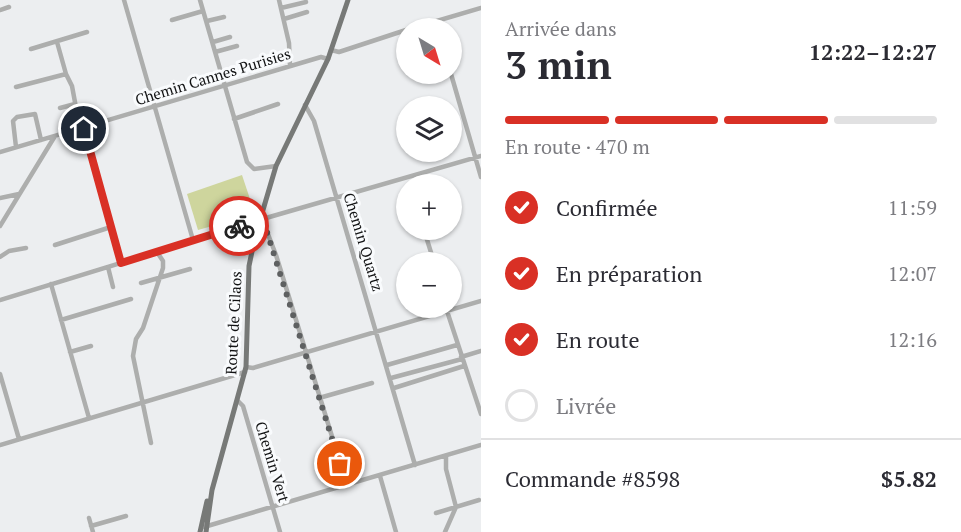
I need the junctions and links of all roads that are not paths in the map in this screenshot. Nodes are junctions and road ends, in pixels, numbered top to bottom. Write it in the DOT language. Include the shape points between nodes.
graph roads {
  1 [pos="124,0"];
  2 [pos="200,0"];
  3 [pos="279,0"];
  4 [pos="348,0"];
  5 [pos="306,2"];
  6 [pos="9,7"];
  7 [pos="281,8"];
  8 [pos="481,8"];
  9 [pos="0,10"];
  10 [pos="203,11"];
  11 [pos="307,12"];
  12 [pos="224,17"];
  13 [pos="448,18"];
  14 [pos="284,19"];
  15 [pos="172,20"];
  16 [pos="207,21"];
  17 [pos="87,32"];
  18 [pos="396,33"];
  19 [pos="230,37"];
  20 [pos="57,42"];
  21 [pos="213,42"];
  22 [pos="237,46"];
  23 [pos="31,49"];
  24 [pos="332,50"];
  25 [pos="215,52"];
  26 [pos="328,59"];
  27 [pos="290,66"];
  28 [pos="66,74"];
  29 [pos="454,84"];
  30 [pos="223,85"];
  31 [pos="16,87"];
  32 [pos="75,104"];
  33 [pos="278,104"];
  34 [pos="306,105"];
  35 [pos="60,108"];
  36 [pos="154,108"];
  37 [pos="234,119"];
  38 [pos="82,129"];
  39 [pos="55,135"];
  40 [pos="41,140"];
  41 [pos="16,147"];
  42 [pos="0,152"];
  43 [pos="478,157"];
  44 [pos="276,166"];
  45 [pos="419,174"];
  46 [pos="481,177"];
  47 [pos="396,181"];
  48 [pos="19,194"];
  49 [pos="0,198"];
  50 [pos="337,198"];
  51 [pos="261,217"];
  52 [pos="258,225"];
  53 [pos="0,226"];
  54 [pos="111,227"];
  55 [pos="193,240"];
  56 [pos="55,245"];
  57 [pos="26,248"];
  58 [pos="157,252"];
  59 [pos="0,257"];
  60 [pos="121,263"];
  61 [pos="108,267"];
  62 [pos="190,268"];
  63 [pos="159,278"];
  64 [pos="141,283"];
  65 [pos="51,284"];
  66 [pos="113,287"];
  67 [pos="131,299"];
  68 [pos="0,300"];
  69 [pos="481,301"];
  70 [pos="462,306"];
  71 [pos="422,318"];
  72 [pos="449,318"];
  73 [pos="61,320"];
  74 [pos="378,333"];
  75 [pos="458,345"];
  76 [pos="91,346"];
  77 [pos="481,351"];
  78 [pos="70,352"];
  79 [pos="305,353"];
  80 [pos="462,358"];
  81 [pos="387,365"];
  82 [pos="464,366"];
  83 [pos="245,370"];
  84 [pos="0,374"];
  85 [pos="391,378"];
  86 [pos="372,383"];
  87 [pos="481,387"];
  88 [pos="394,388"];
  89 [pos="472,389"];
  90 [pos="319,398"];
  91 [pos="238,401"];
  92 [pos="142,402"];
  93 [pos="479,403"];
  94 [pos="481,414"];
  95 [pos="89,418"];
  96 [pos="19,439"];
  97 [pos="152,443"];
  98 [pos="0,445"];
  99 [pos="481,445"];
  100 [pos="446,456"];
  101 [pos="416,465"];
  102 [pos="380,476"];
  103 [pos="347,485"];
  104 [pos="479,500"];
  105 [pos="273,507"];
  106 [pos="456,507"];
  107 [pos="436,513"];
  108 [pos="126,516"];
  109 [pos="89,518"];
  110 [pos="91,526"];
  111 [pos="201,530"];
  112 [pos="93,532"];
  113 [pos="280,532"];
  114 [pos="396,532"];
  115 [pos="445,532"];
  1 -- 36 [label="street"];
  2 -- 10 [label="street"];
  3 -- 7 [label="street"];
  4 -- 24 [label="main road, Route de Cilaos"];
  5 -- 7 [label="street"];
  6 -- 9 [label="street"];
  7 -- 14 [label="street"];
  8 -- 13 [label="street"];
  10 -- 15 [label="street"];
  10 -- 16 [label="street"];
  11 -- 14 [label="street"];
  12 -- 16 [label="street"];
  14 -- 27 [label="street"];
  16 -- 21 [label="street"];
  17 -- 20 [label="street"];
  18 -- 24 [label="street" via="339,52"];
  19 -- 21 [label="street"];
  20 -- 23 [label="street"];
  20 -- 28 [label="street"];
  21 -- 25 [label="street"];
  22 -- 25 [label="street"];
  24 -- 26 [label="main road, Route de Cilaos"];
  25 -- 30 [label="street"];
  26 -- 27 [label="street, Chemin Cannes Purisies" via="321,57"];
  26 -- 34 [label="main road, Route de Cilaos"];
  27 -- 30 [label="street, Chemin Cannes Purisies"];
  28 -- 31 [label="street"];
  28 -- 32 [label="street"];
  29 -- 43 [label="street"];
  30 -- 36 [label="street, Chemin Cannes Purisies"];
  30 -- 37 [label="street"];
  32 -- 35 [label="street"];
  32 -- 38 [label="street"];
  33 -- 37 [label="street"];
  34 -- 44 [label="main road, Route de Cilaos"];
  34 -- 50 [label="street, Chemin Quartz"];
  36 -- 38 [label="street, Chemin Cannes Purisies"];
  36 -- 55 [label="street"];
  37 -- 44 [label="street" via="250,166"];
  38 -- 39 [label="street, Chemin Cannes Purisies"];
  38 -- 54 [label="street"];
  39 -- 40 [label="street, Chemin Cannes Purisies"];
  39 -- 48 [label="street"];
  40 -- 41 [label="street, Chemin Cannes Purisies"];
  40 -- 41 [label="street" via="35,114 17,117 13,122"];
  41 -- 42 [label="street, Chemin Cannes Purisies"];
  43 -- 45 [label="street"];
  43 -- 46 [label="street"];
  44 -- 51 [label="main road, Route de Cilaos"];
  47 -- 50 [label="street"];
  48 -- 49 [label="street"];
  48 -- 53 [label="street"];
  50 -- 51 [label="street"];
  50 -- 74 [label="street, Chemin Quartz"];
  51 -- 52 [label="main road, Route de Cilaos"];
  52 -- 55 [label="street" via="250,223"];
  52 -- 79 [label="street" via="266,229 276,255"];
  52 -- 83 [label="main road, Route de Cilaos" via="249,266"];
  54 -- 56 [label="street"];
  54 -- 60 [label="street"];
  55 -- 58 [label="street"];
  57 -- 59 [label="street" via="9,250"];
  58 -- 60 [label="street"];
  58 -- 63 [label="street" via="163,264"];
  60 -- 61 [label="street"];
  61 -- 65 [label="street"];
  61 -- 66 [label="street"];
  62 -- 63 [label="street"];
  63 -- 64 [label="street"];
  63 -- 92 [label="street" via="134,347"];
  65 -- 68 [label="street"];
  65 -- 73 [label="street"];
  67 -- 73 [label="street"];
  69 -- 70 [label="street"];
  71 -- 74 [label="street"];
  72 -- 75 [label="street"];
  73 -- 78 [label="street"];
  74 -- 79 [label="street"];
  74 -- 81 [label="street, Chemin Quartz"];
  75 -- 80 [label="street"];
  75 -- 81 [label="street"];
  76 -- 78 [label="street"];
  77 -- 80 [label="street"];
  78 -- 95 [label="street"];
  79 -- 83 [label="street"];
  79 -- 90 [label="street"];
  80 -- 82 [label="street"];
  80 -- 85 [label="street"];
  81 -- 85 [label="street, Chemin Quartz"];
  82 -- 88 [label="street"];
  82 -- 89 [label="street"];
  83 -- 91 [label="main road, Route de Cilaos"];
  83 -- 92 [label="street"];
  84 -- 96 [label="street"];
  85 -- 88 [label="street, Chemin Quartz"];
  86 -- 90 [label="street"];
  87 -- 89 [label="street"];
  88 -- 101 [label="street, Chemin Quartz"];
  89 -- 93 [label="street"];
  90 -- 103 [label="street"];
  91 -- 105 [label="street, Chemin Vert" via="243,406"];
  91 -- 111 [label="main road, Route de Cilaos"];
  92 -- 95 [label="street"];
  92 -- 97 [label="street"];
  93 -- 94 [label="street"];
  95 -- 96 [label="street"];
  96 -- 98 [label="street"];
  99 -- 100 [label="street"];
  100 -- 101 [label="street"];
  100 -- 106 [label="street"];
  101 -- 102 [label="street"];
  102 -- 103 [label="street"];
  102 -- 114 [label="street"];
  103 -- 105 [label="street"];
  104 -- 106 [label="street"];
  105 -- 111 [label="street"];
  105 -- 113 [label="street, Chemin Vert"];
  106 -- 107 [label="street"];
  106 -- 115 [label="street"];
  108 -- 110 [label="street"];
  109 -- 110 [label="street"];
  110 -- 112 [label="street"];
}
